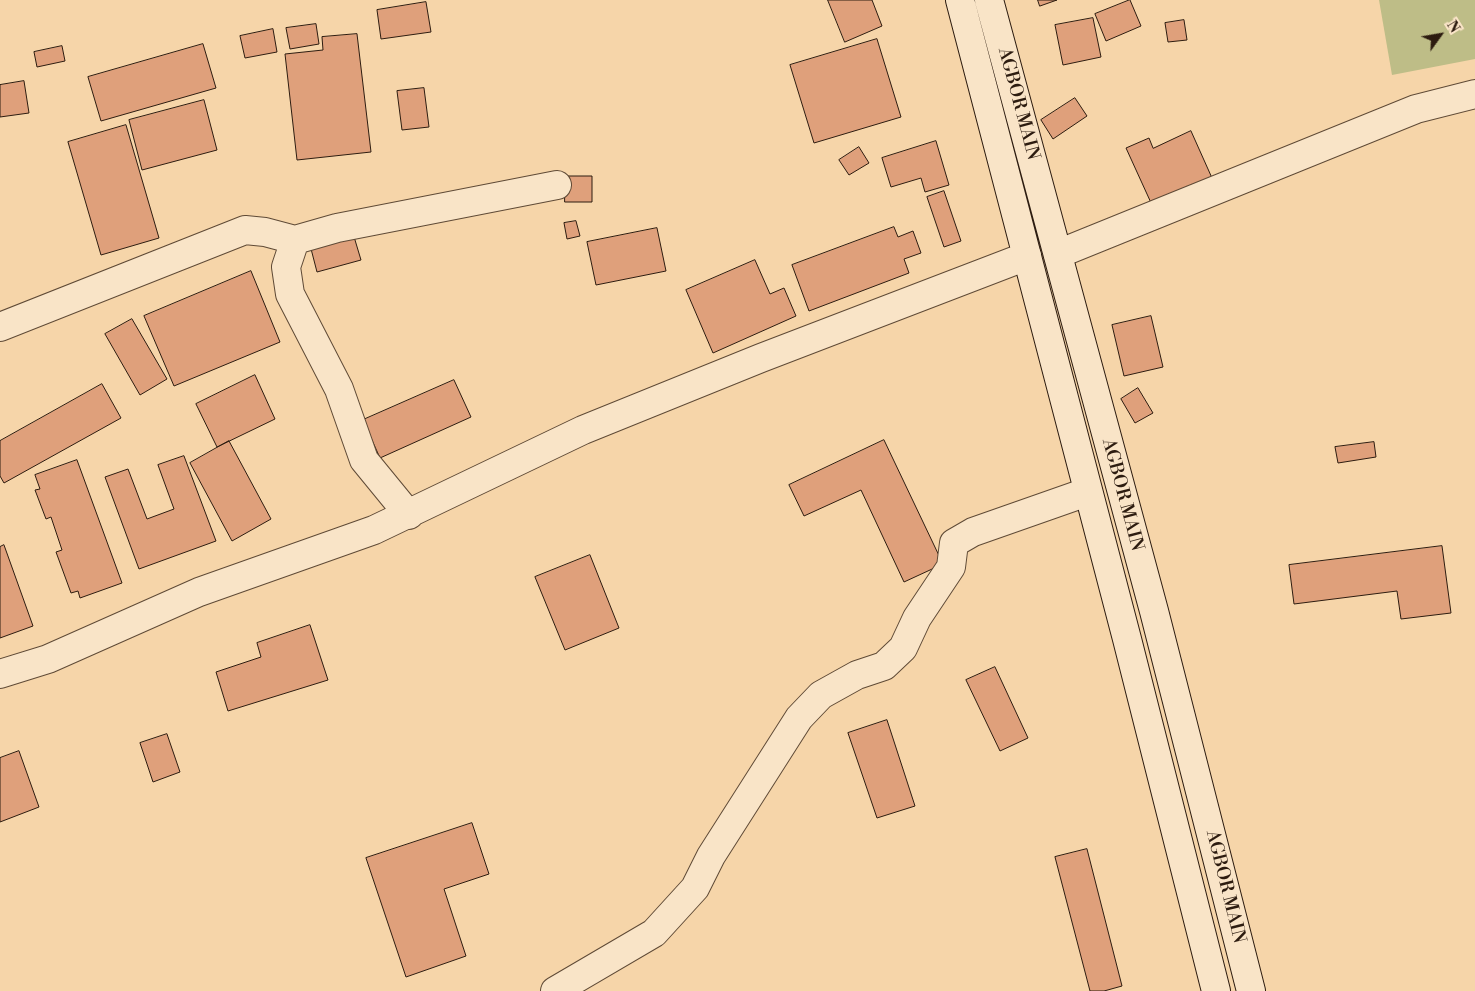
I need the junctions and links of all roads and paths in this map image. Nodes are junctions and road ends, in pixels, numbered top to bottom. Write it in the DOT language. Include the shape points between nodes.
graph roads {
  1 [pos="960,0"];
  2 [pos="989,0"];
  3 [pos="1475,94"];
  4 [pos="557,185"];
  5 [pos="295,240"];
  6 [pos="1058,254"];
  7 [pos="1027,256"];
  8 [pos="0,327"];
  9 [pos="1087,492"];
  10 [pos="408,515"];
  11 [pos="0,674"];
  12 [pos="554,991"];
  13 [pos="1216,991"];
  14 [pos="1251,991"];
  1 -- 7 [label="street, AGBOR MAIN"];
  2 -- 6 [label="street, AGBOR MAIN"];
  3 -- 6 [label="street" via="1416,109"];
  4 -- 5 [label="street" via="337,228"];
  5 -- 8 [label="street" via="246,230"];
  5 -- 10 [label="street" via="286,267 290,294 339,389 364,460"];
  6 -- 14 [label="street, AGBOR MAIN" via="1154,610"];
  7 -- 9 [label="street, AGBOR MAIN"];
  7 -- 10 [label="street" via="583,430"];
  9 -- 12 [label="street" via="973,532 954,543 951,567 916,618 902,648 884,666 857,675 821,694 799,718 711,856 695,888 654,933"];
  9 -- 13 [label="street, AGBOR MAIN" via="1130,648"];
  10 -- 11 [label="street" via="198,592 48,659"];
}
